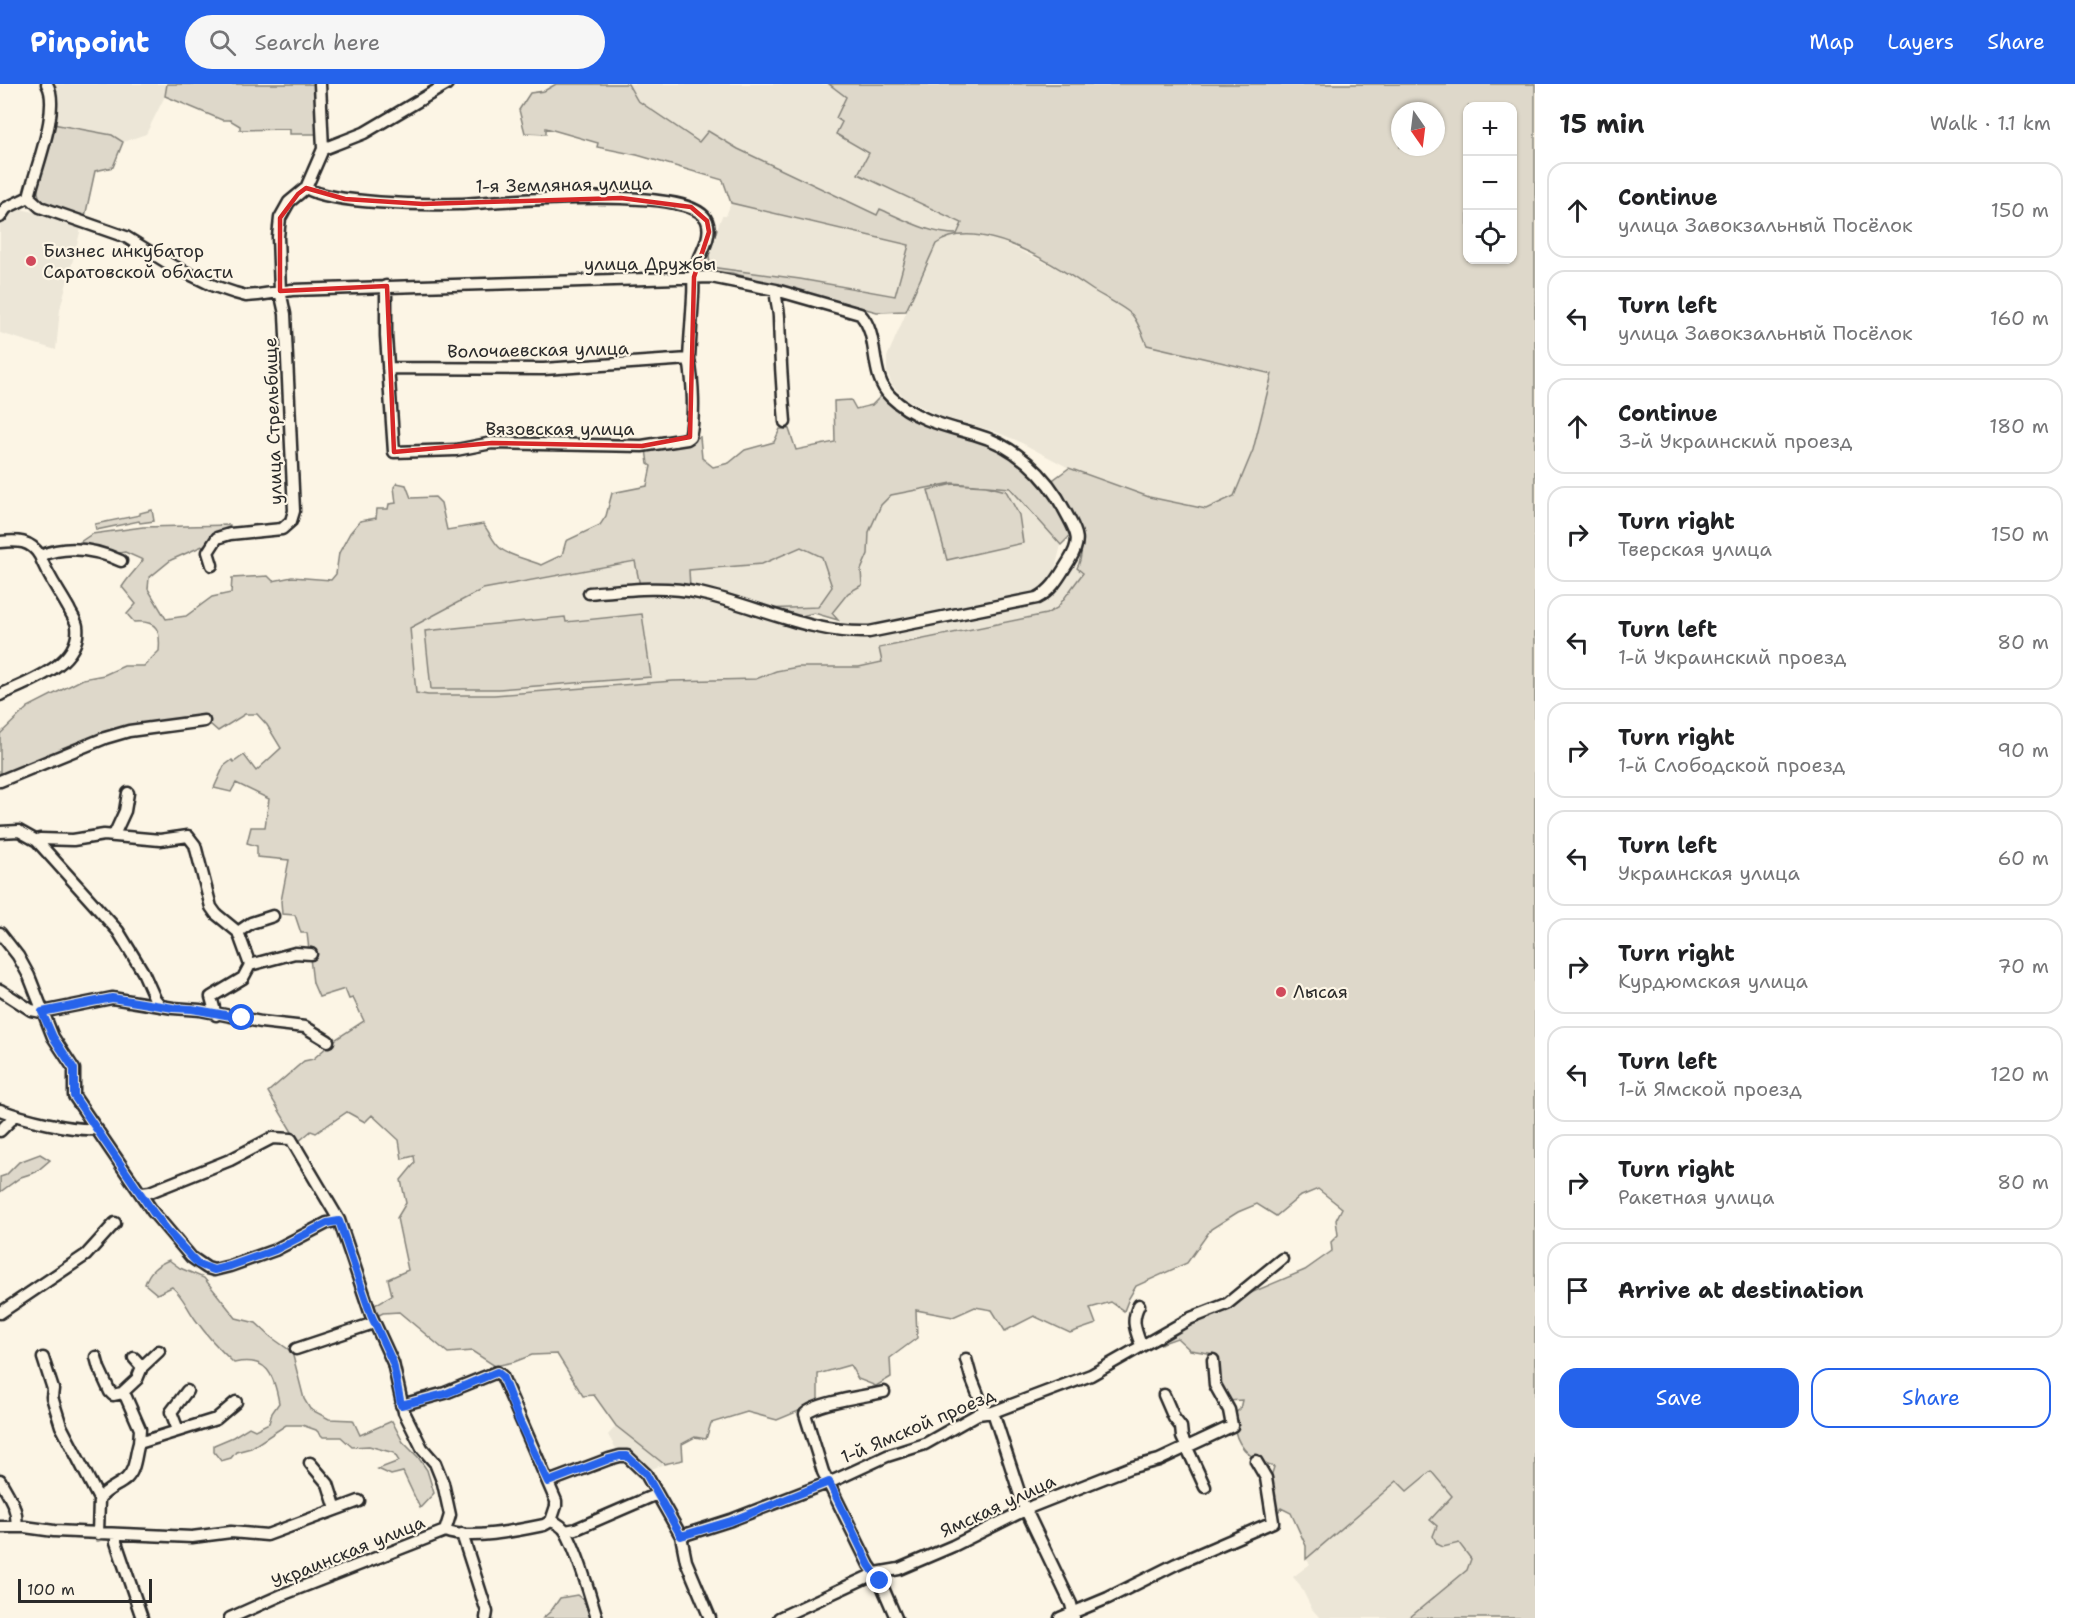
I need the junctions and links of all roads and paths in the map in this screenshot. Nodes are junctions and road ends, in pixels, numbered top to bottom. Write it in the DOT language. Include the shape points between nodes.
graph roads {
  1 [pos="320,84"];
  2 [pos="447,84"];
  3 [pos="49,89"];
  4 [pos="323,149"];
  5 [pos="306,188"];
  6 [pos="29,197"];
  7 [pos="0,217"];
  8 [pos="694,277"];
  9 [pos="386,286"];
  10 [pos="776,290"];
  11 [pos="280,291"];
  12 [pos="688,359"];
  13 [pos="388,368"];
  14 [pos="785,422"];
  15 [pos="690,437"];
  16 [pos="0,542"];
  17 [pos="40,556"];
  18 [pos="121,561"];
  19 [pos="212,565"];
  20 [pos="589,592"];
  21 [pos="0,695"];
  22 [pos="204,721"];
  23 [pos="0,781"];
  24 [pos="128,793"];
  25 [pos="0,832"];
  26 [pos="114,835"];
  27 [pos="37,841"];
  28 [pos="273,916"];
  29 [pos="238,932"];
  30 [pos="0,933"];
  31 [pos="311,954"];
  32 [pos="250,964"];
  33 [pos="0,990"];
  34 [pos="160,1005"];
  35 [pos="42,1012"];
  36 [pos="216,1015"];
  37 [pos="328,1041"];
  38 [pos="0,1110"];
  39 [pos="13,1115"];
  40 [pos="98,1129"];
  41 [pos="0,1131"];
  42 [pos="142,1193"];
  43 [pos="339,1221"];
  44 [pos="116,1223"];
  45 [pos="1282,1259"];
  46 [pos="1140,1305"];
  47 [pos="0,1313"];
  48 [pos="374,1323"];
  49 [pos="1141,1345"];
  50 [pos="296,1349"];
  51 [pos="159,1350"];
  52 [pos="43,1358"];
  53 [pos="96,1358"];
  54 [pos="134,1358"];
  55 [pos="966,1359"];
  56 [pos="1213,1360"];
  57 [pos="142,1367"];
  58 [pos="187,1390"];
  59 [pos="884,1392"];
  60 [pos="122,1393"];
  61 [pos="1164,1395"];
  62 [pos="236,1402"];
  63 [pos="401,1405"];
  64 [pos="989,1412"];
  65 [pos="178,1430"];
  66 [pos="140,1443"];
  67 [pos="1187,1447"];
  68 [pos="1256,1461"];
  69 [pos="310,1462"];
  70 [pos="0,1480"];
  71 [pos="548,1482"];
  72 [pos="829,1482"];
  73 [pos="1205,1487"];
  74 [pos="657,1494"];
  75 [pos="99,1499"];
  76 [pos="359,1501"];
  77 [pos="336,1509"];
  78 [pos="1026,1510"];
  79 [pos="551,1521"];
  80 [pos="16,1526"];
  81 [pos="0,1527"];
  82 [pos="445,1531"];
  83 [pos="566,1531"];
  84 [pos="98,1534"];
  85 [pos="462,1534"];
  86 [pos="116,1535"];
  87 [pos="681,1536"];
  88 [pos="876,1573"];
  89 [pos="1074,1615"];
  90 [pos="142,1618"];
  91 [pos="230,1618"];
  92 [pos="486,1618"];
  93 [pos="597,1618"];
  94 [pos="710,1618"];
  95 [pos="779,1618"];
  96 [pos="896,1618"];
  97 [pos="1060,1618"];
  1 -- 4 [label="street"];
  2 -- 4 [label="street" via="364,133"];
  3 -- 6 [label="street" via="49,122"];
  4 -- 5 [label="street"];
  5 -- 8 [label="street, 1-я Земляная улица" via="345,199 423,204 568,198 667,200 701,212 707,221 709,232"];
  5 -- 11 [label="street" via="289,202 280,218"];
  6 -- 7 [label="street" via="6,208"];
  6 -- 11 [label="street, улица Дружбы" via="40,207 126,237 214,286 246,296"];
  8 -- 9 [label="street, улица Дружбы"];
  8 -- 10 [label="street, улица Дружбы"];
  8 -- 12 [label="street, 1-я Земляная улица"];
  9 -- 11 [label="street, улица Дружбы"];
  9 -- 13 [label="street"];
  10 -- 14 [label="street"];
  10 -- 20 [label="street, улица Дружбы" via="860,314 870,332 879,376 892,399 925,419 999,443 1022,457 1059,499 1074,529 1077,548 1047,593 1037,598 869,632 820,627 696,592"];
  11 -- 19 [label="street, улица Стрельбище" via="285,314 294,511 291,521 282,529 217,538 208,552"];
  12 -- 13 [label="street, Волочаевская улица" via="544,369"];
  12 -- 15 [label="street, 1-я Земляная улица"];
  13 -- 15 [label="street, Вязовская улица" via="393,452 456,450 492,443 642,446"];
  16 -- 17 [label="street" via="24,541"];
  17 -- 18 [label="street" via="58,549 80,549"];
  17 -- 21 [label="street" via="77,625 75,640 58,667"];
  22 -- 23 [label="street" via="105,738"];
  24 -- 26 [label="street"];
  25 -- 27 [label="street" via="19,831"];
  26 -- 27 [label="street"];
  26 -- 29 [label="street" via="160,840 191,838 211,908"];
  27 -- 34 [label="street" via="118,931"];
  28 -- 29 [label="street"];
  29 -- 32 [label="street"];
  30 -- 35 [label="street" via="29,976"];
  31 -- 32 [label="street" via="296,953"];
  32 -- 36 [label="street" via="243,978 211,997"];
  33 -- 35 [label="street" via="31,1010"];
  34 -- 35 [label="street" via="112,998"];
  34 -- 36 [label="street"];
  35 -- 40 [label="street" via="74,1069 74,1096"];
  36 -- 37 [label="street" via="305,1027"];
  38 -- 39 [label="street"];
  39 -- 40 [label="street"];
  39 -- 41 [label="street"];
  40 -- 42 [label="street"];
  42 -- 43 [label="street" via="191,1257 214,1270 275,1250 327,1223"];
  42 -- 43 [label="street" via="230,1160 272,1138 291,1139"];
  43 -- 48 [label="street"];
  44 -- 47 [label="street" via="86,1255"];
  45 -- 49 [label="street, 1-й Ямской проезд" via="1227,1304"];
  46 -- 49 [label="street" via="1133,1323"];
  48 -- 50 [label="street"];
  48 -- 63 [label="street" via="393,1363"];
  49 -- 64 [label="street, 1-й Ямской проезд" via="1091,1374"];
  51 -- 57 [label="street"];
  52 -- 75 [label="street" via="62,1426"];
  53 -- 60 [label="street" via="110,1392"];
  54 -- 57 [label="street"];
  55 -- 64 [label="street"];
  56 -- 67 [label="street, Ямская улица" via="1215,1385 1229,1410 1232,1426"];
  57 -- 60 [label="street"];
  58 -- 65 [label="street" via="171,1412"];
  59 -- 72 [label="street" via="809,1409 805,1414"];
  60 -- 66 [label="street" via="140,1429"];
  61 -- 67 [label="street"];
  62 -- 65 [label="street" via="216,1419"];
  63 -- 71 [label="street" via="445,1394 497,1372"];
  63 -- 82 [label="street" via="443,1483 450,1515"];
  64 -- 72 [label="street, 1-й Ямской проезд" via="958,1424 925,1444"];
  64 -- 78 [label="street"];
  65 -- 66 [label="street"];
  66 -- 75 [label="street" via="127,1478"];
  67 -- 73 [label="street"];
  67 -- 78 [label="street, Ямская улица"];
  68 -- 89 [label="street" via="1266,1478 1273,1522 1176,1564"];
  69 -- 77 [label="street" via="328,1484"];
  70 -- 80 [label="street" via="18,1519"];
  71 -- 74 [label="street" via="627,1456 646,1474"];
  71 -- 79 [label="street" via="556,1506"];
  72 -- 87 [label="street, 1-й Ямской проезд" via="731,1521"];
  72 -- 88 [label="street"];
  74 -- 83 [label="street"];
  74 -- 87 [label="street"];
  75 -- 84 [label="street"];
  76 -- 77 [label="street"];
  77 -- 86 [label="street" via="267,1535"];
  78 -- 88 [label="street, Ямская улица" via="898,1569"];
  78 -- 89 [label="street"];
  79 -- 83 [label="street"];
  79 -- 85 [label="street, Украинская улица" via="522,1529"];
  80 -- 81 [label="street"];
  80 -- 84 [label="street"];
  82 -- 85 [label="street, Украинская улица"];
  82 -- 91 [label="street, Украинская улица"];
  83 -- 93 [label="street"];
  84 -- 86 [label="street"];
  85 -- 92 [label="street"];
  86 -- 90 [label="street"];
  87 -- 94 [label="street" via="686,1561"];
  88 -- 95 [label="street, Ямская улица"];
  88 -- 96 [label="street"];
  89 -- 97 [label="street"];
}
